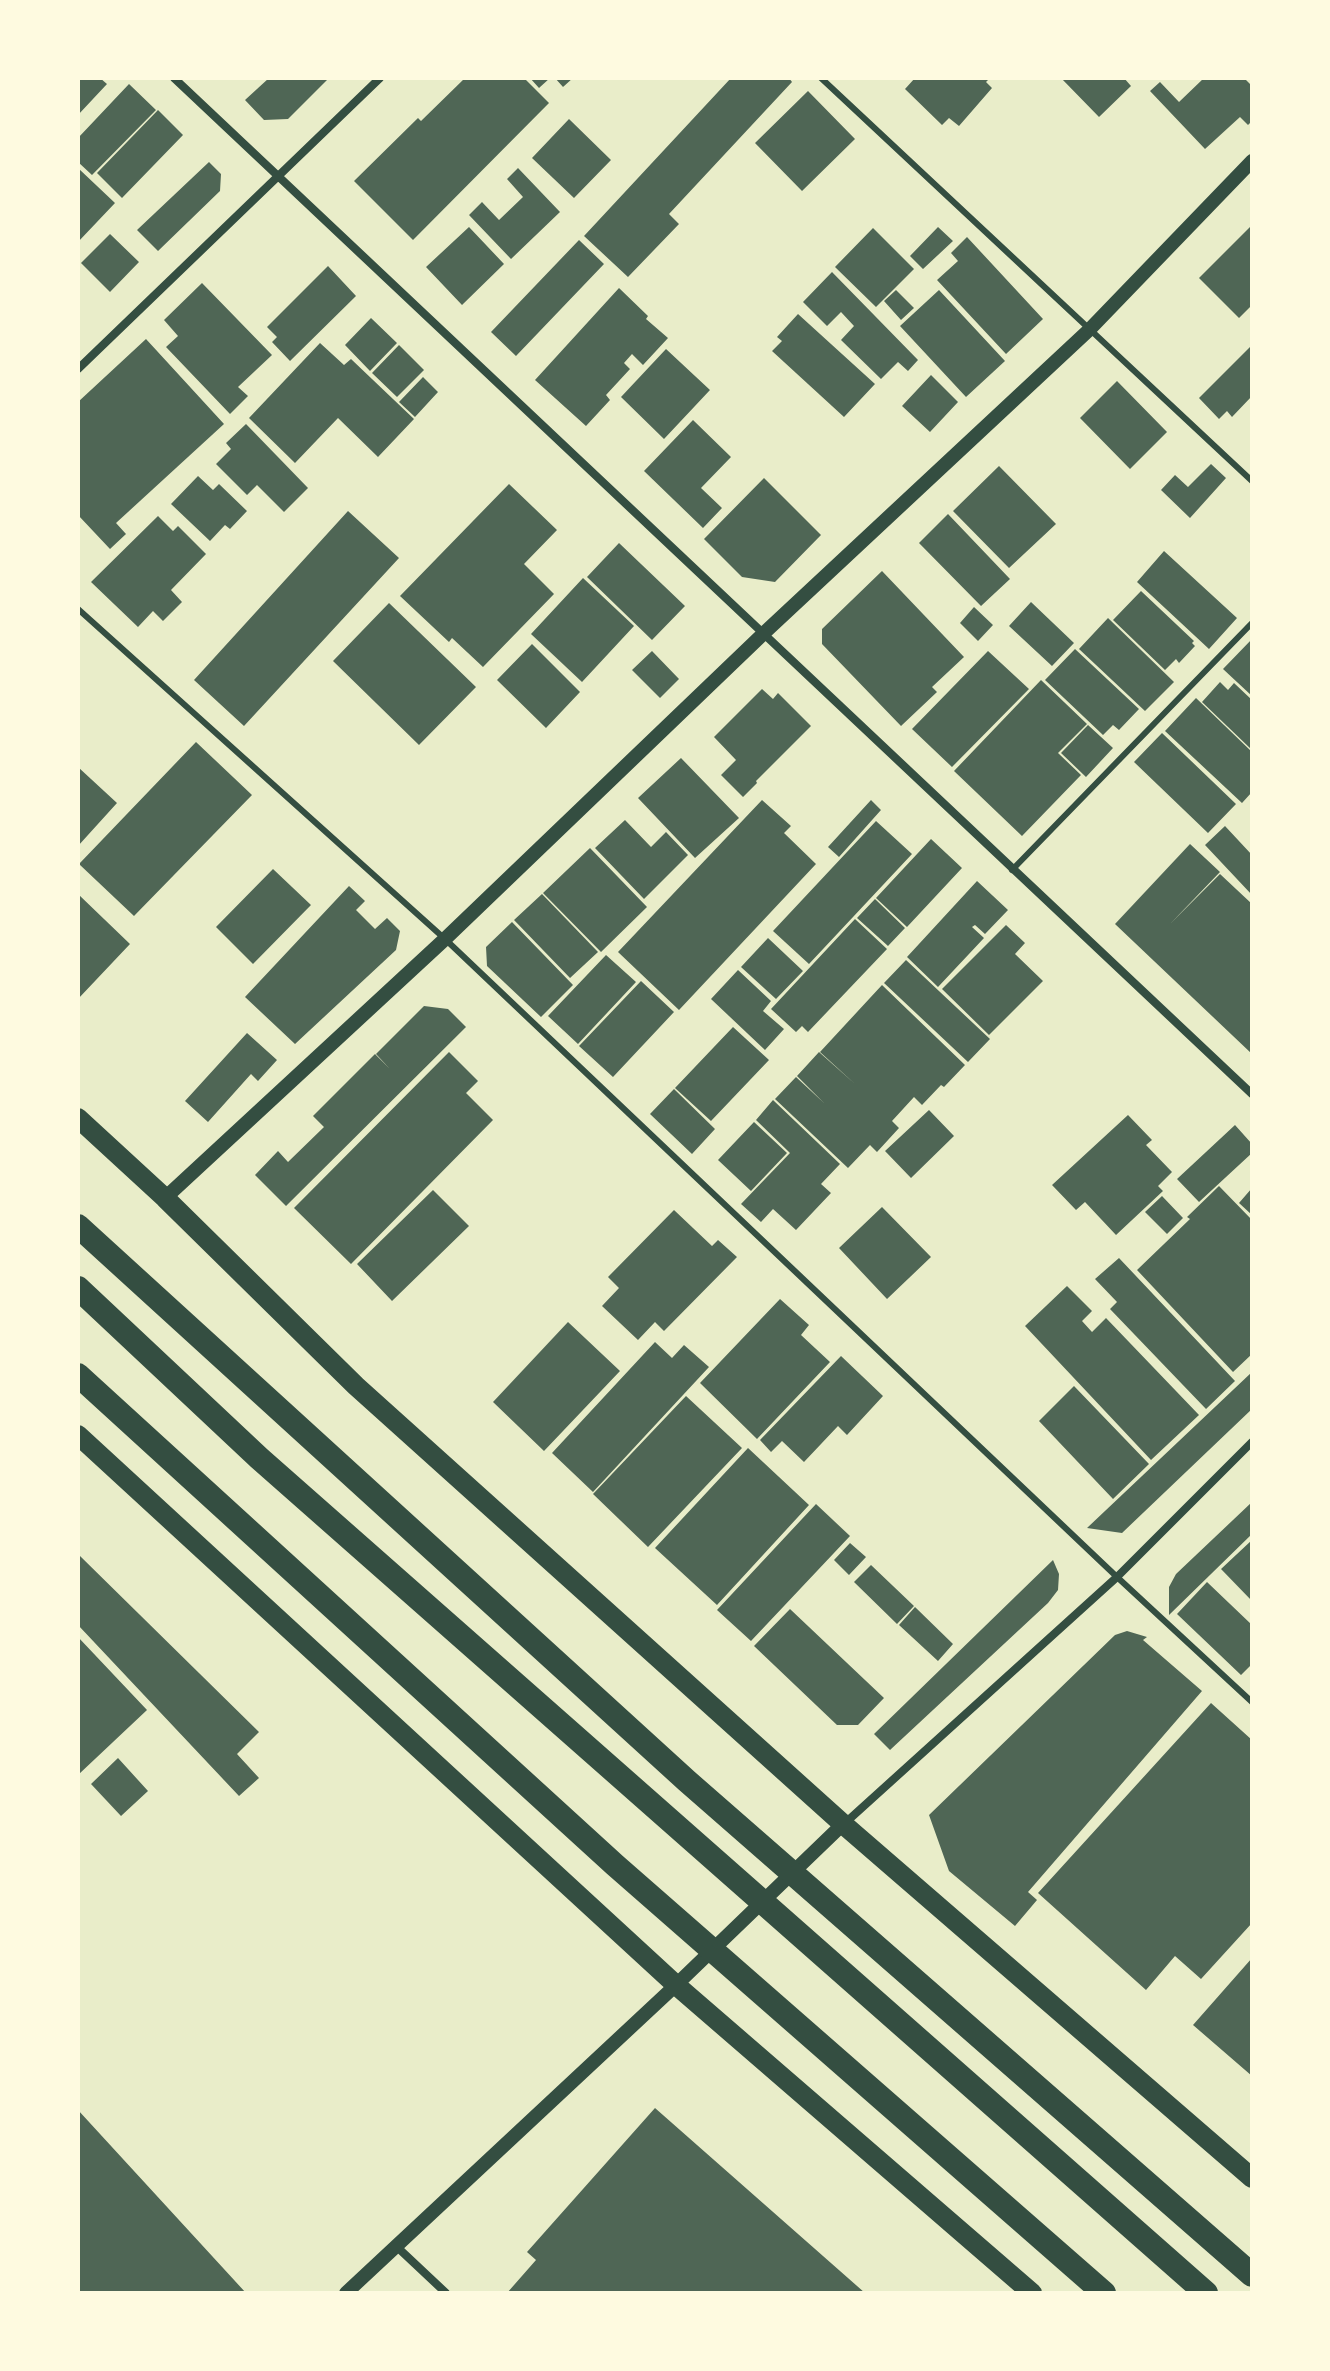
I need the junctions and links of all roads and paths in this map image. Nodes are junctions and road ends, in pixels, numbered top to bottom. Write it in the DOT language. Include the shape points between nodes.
graph roads {
  1 [pos="174,78"];
  2 [pos="380,78"];
  3 [pos="821,78"];
  4 [pos="1252,161"];
  5 [pos="278,176"];
  6 [pos="1090,329"];
  7 [pos="78,369"];
  8 [pos="1252,481"];
  9 [pos="78,609"];
  10 [pos="1252,623"];
  11 [pos="763,634"];
  12 [pos="1012,870"];
  13 [pos="445,939"];
  14 [pos="1252,1094"];
  15 [pos="78,1118"];
  16 [pos="165,1198"];
  17 [pos="78,1226"];
  18 [pos="78,1288"];
  19 [pos="78,1375"];
  20 [pos="78,1435"];
  21 [pos="1252,1442"];
  22 [pos="1117,1577"];
  23 [pos="1252,1702"];
  24 [pos="843,1824"];
  25 [pos="676,1985"];
  26 [pos="1252,2178"];
  27 [pos="396,2246"];
  28 [pos="1252,2275"];
  29 [pos="346,2293"];
  30 [pos="446,2293"];
  31 [pos="1032,2293"];
  32 [pos="1104,2293"];
  33 [pos="1206,2293"];
  1 -- 5 [label="street"];
  2 -- 5 [label="street"];
  3 -- 6 [label="lane"];
  4 -- 6 [label="street"];
  5 -- 7 [label="street"];
  5 -- 11 [label="street"];
  6 -- 8 [label="lane"];
  6 -- 11 [label="street"];
  9 -- 13 [label="lane"];
  10 -- 12 [label="lane"];
  11 -- 12 [label="street"];
  11 -- 13 [label="street"];
  12 -- 14 [label="street"];
  13 -- 16 [label="street"];
  13 -- 22 [label="lane"];
  15 -- 16 [label="main road"];
  16 -- 24 [label="main road" via="356,1386"];
  17 -- 28 [label="highway" via="687,1781"];
  18 -- 33 [label="highway" via="259,1458"];
  19 -- 32 [label="highway" via="615,1865"];
  20 -- 25 [label="main road"];
  21 -- 22 [label="street"];
  22 -- 23 [label="lane"];
  22 -- 24 [label="street"];
  24 -- 25 [label="street"];
  24 -- 26 [label="main road"];
  25 -- 27 [label="street"];
  25 -- 31 [label="main road"];
  27 -- 29 [label="street"];
  27 -- 30 [label="street"];
}
